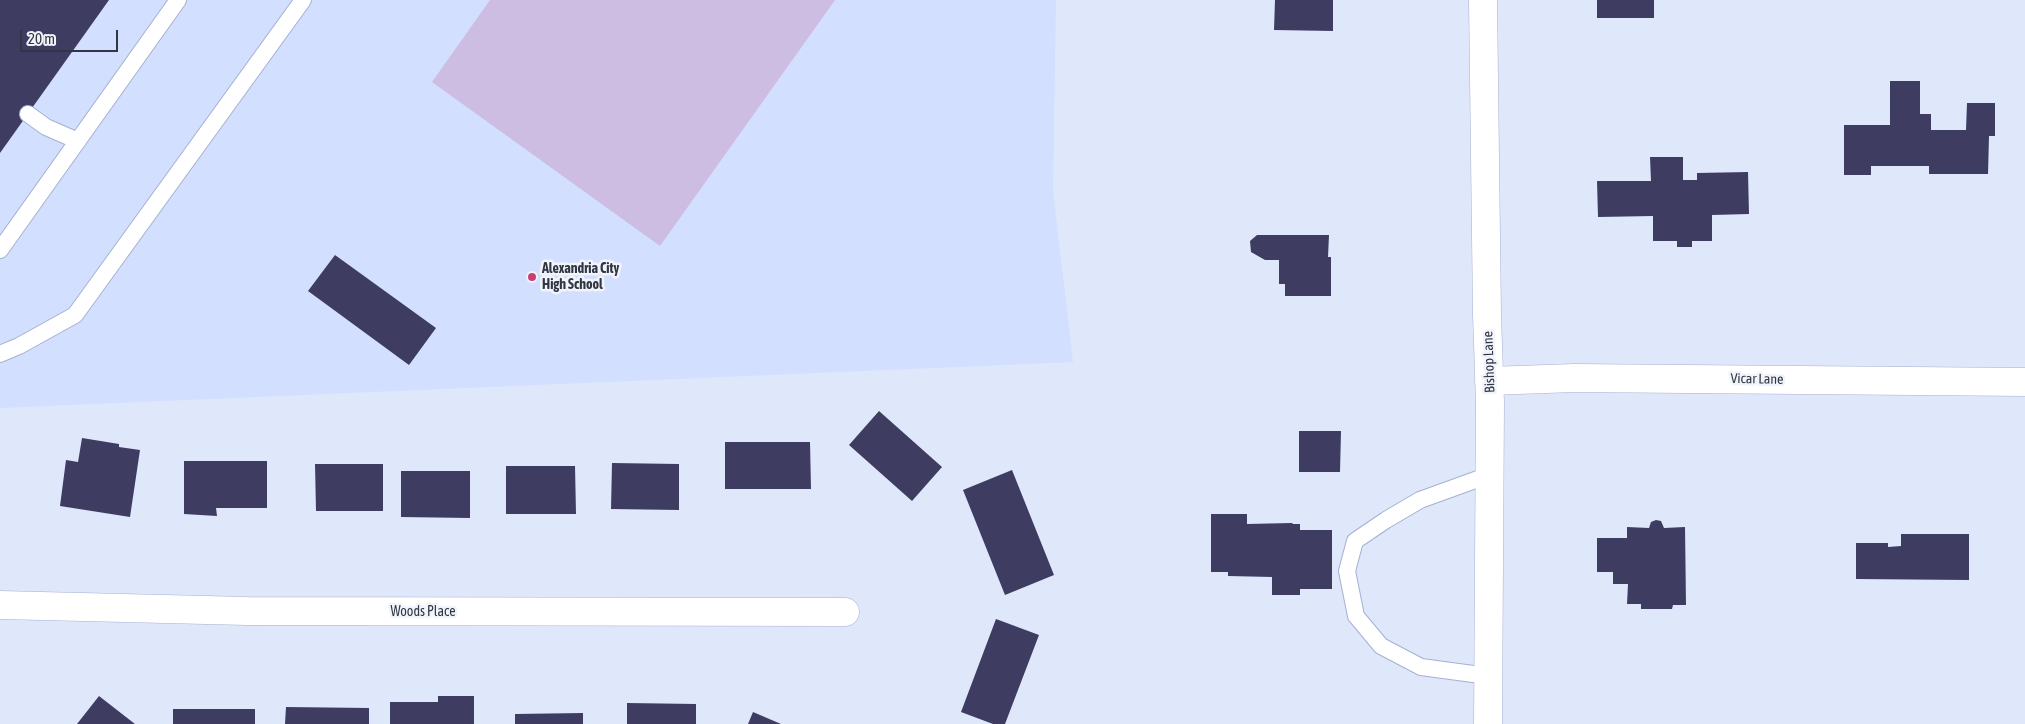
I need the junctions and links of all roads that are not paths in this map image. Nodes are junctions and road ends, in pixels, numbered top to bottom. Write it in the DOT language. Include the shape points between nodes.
graph roads {
  1 [pos="178,0"];
  2 [pos="303,0"];
  3 [pos="1483,0"];
  4 [pos="28,114"];
  5 [pos="78,141"];
  6 [pos="0,250"];
  7 [pos="0,354"];
  8 [pos="1489,381"];
  9 [pos="2025,382"];
  10 [pos="1489,475"];
  11 [pos="0,605"];
  12 [pos="845,612"];
  13 [pos="1488,676"];
  14 [pos="1488,724"];
  1 -- 5 [label="lane"];
  2 -- 7 [label="lane" via="74,315"];
  3 -- 8 [label="street, Bishop Lane"];
  4 -- 5 [label="lane" via="46,127"];
  5 -- 6 [label="lane"];
  8 -- 9 [label="street, Vicar Lane" via="1574,378"];
  8 -- 10 [label="street, Bishop Lane"];
  10 -- 13 [label="street, Bishop Lane"];
  10 -- 13 [label="lane" via="1420,500 1355,541 1347,572 1356,616 1381,646 1421,667"];
  11 -- 12 [label="street, Woods Place" via="256,611"];
  13 -- 14 [label="street, Bishop Lane"];
}
